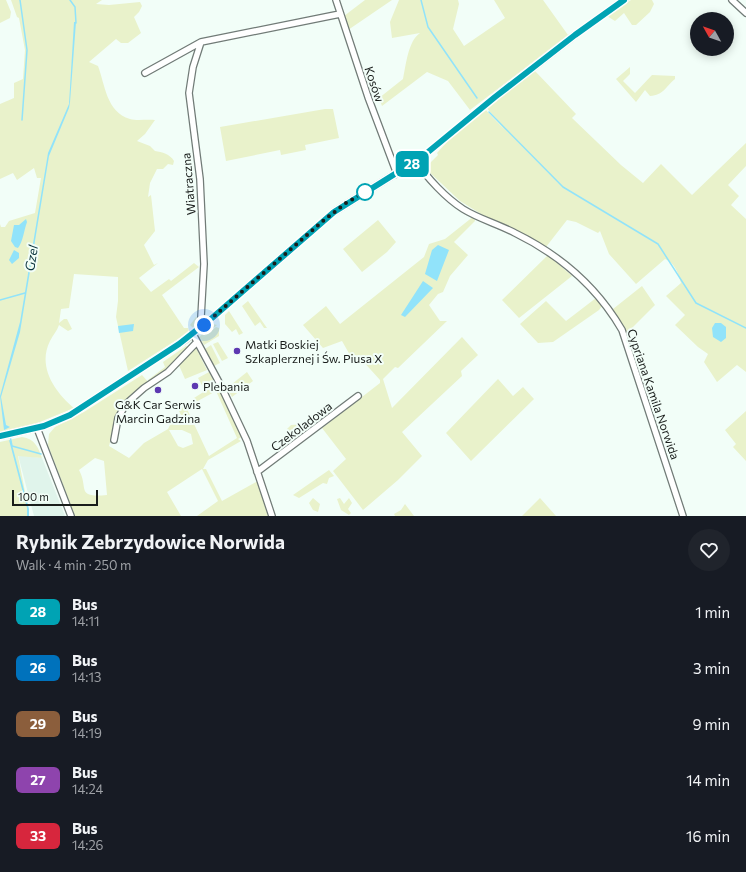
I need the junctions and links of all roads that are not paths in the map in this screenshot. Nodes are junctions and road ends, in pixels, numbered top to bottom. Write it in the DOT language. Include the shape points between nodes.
graph roads {
  1 [pos="336,0"];
  2 [pos="624,0"];
  3 [pos="732,0"];
  4 [pos="746,13"];
  5 [pos="340,14"];
  6 [pos="201,42"];
  7 [pos="145,73"];
  8 [pos="416,161"];
  9 [pos="397,174"];
  10 [pos="204,325"];
  11 [pos="193,334"];
  12 [pos="197,342"];
  13 [pos="358,396"];
  14 [pos="37,428"];
  15 [pos="2,436"];
  16 [pos="114,440"];
  17 [pos="257,472"];
  18 [pos="71,516"];
  19 [pos="272,516"];
  20 [pos="683,516"];
  1 -- 5 [label="street, Kosów"];
  2 -- 8 [label="street" via="575,35"];
  3 -- 4 [label="street"];
  5 -- 6 [label="street"];
  5 -- 9 [label="street, Kosów"];
  6 -- 7 [label="street"];
  6 -- 10 [label="street, Wiatraczna" via="193,67 189,93 200,179 204,264 201,317"];
  8 -- 9 [label="street"];
  8 -- 20 [label="street, Cypriana Kamila Norwida" via="463,209 543,248 593,288 609,308 622,330"];
  9 -- 10 [label="street" via="334,212"];
  10 -- 11 [label="street"];
  11 -- 12 [label="street"];
  11 -- 14 [label="street" via="70,415"];
  12 -- 16 [label="street" via="168,372 126,404 118,418"];
  12 -- 17 [label="street" via="222,386 247,441"];
  13 -- 17 [label="street, Czekoladowa"];
  14 -- 15 [label="street"];
  14 -- 18 [label="street"];
  17 -- 19 [label="street"];
}
